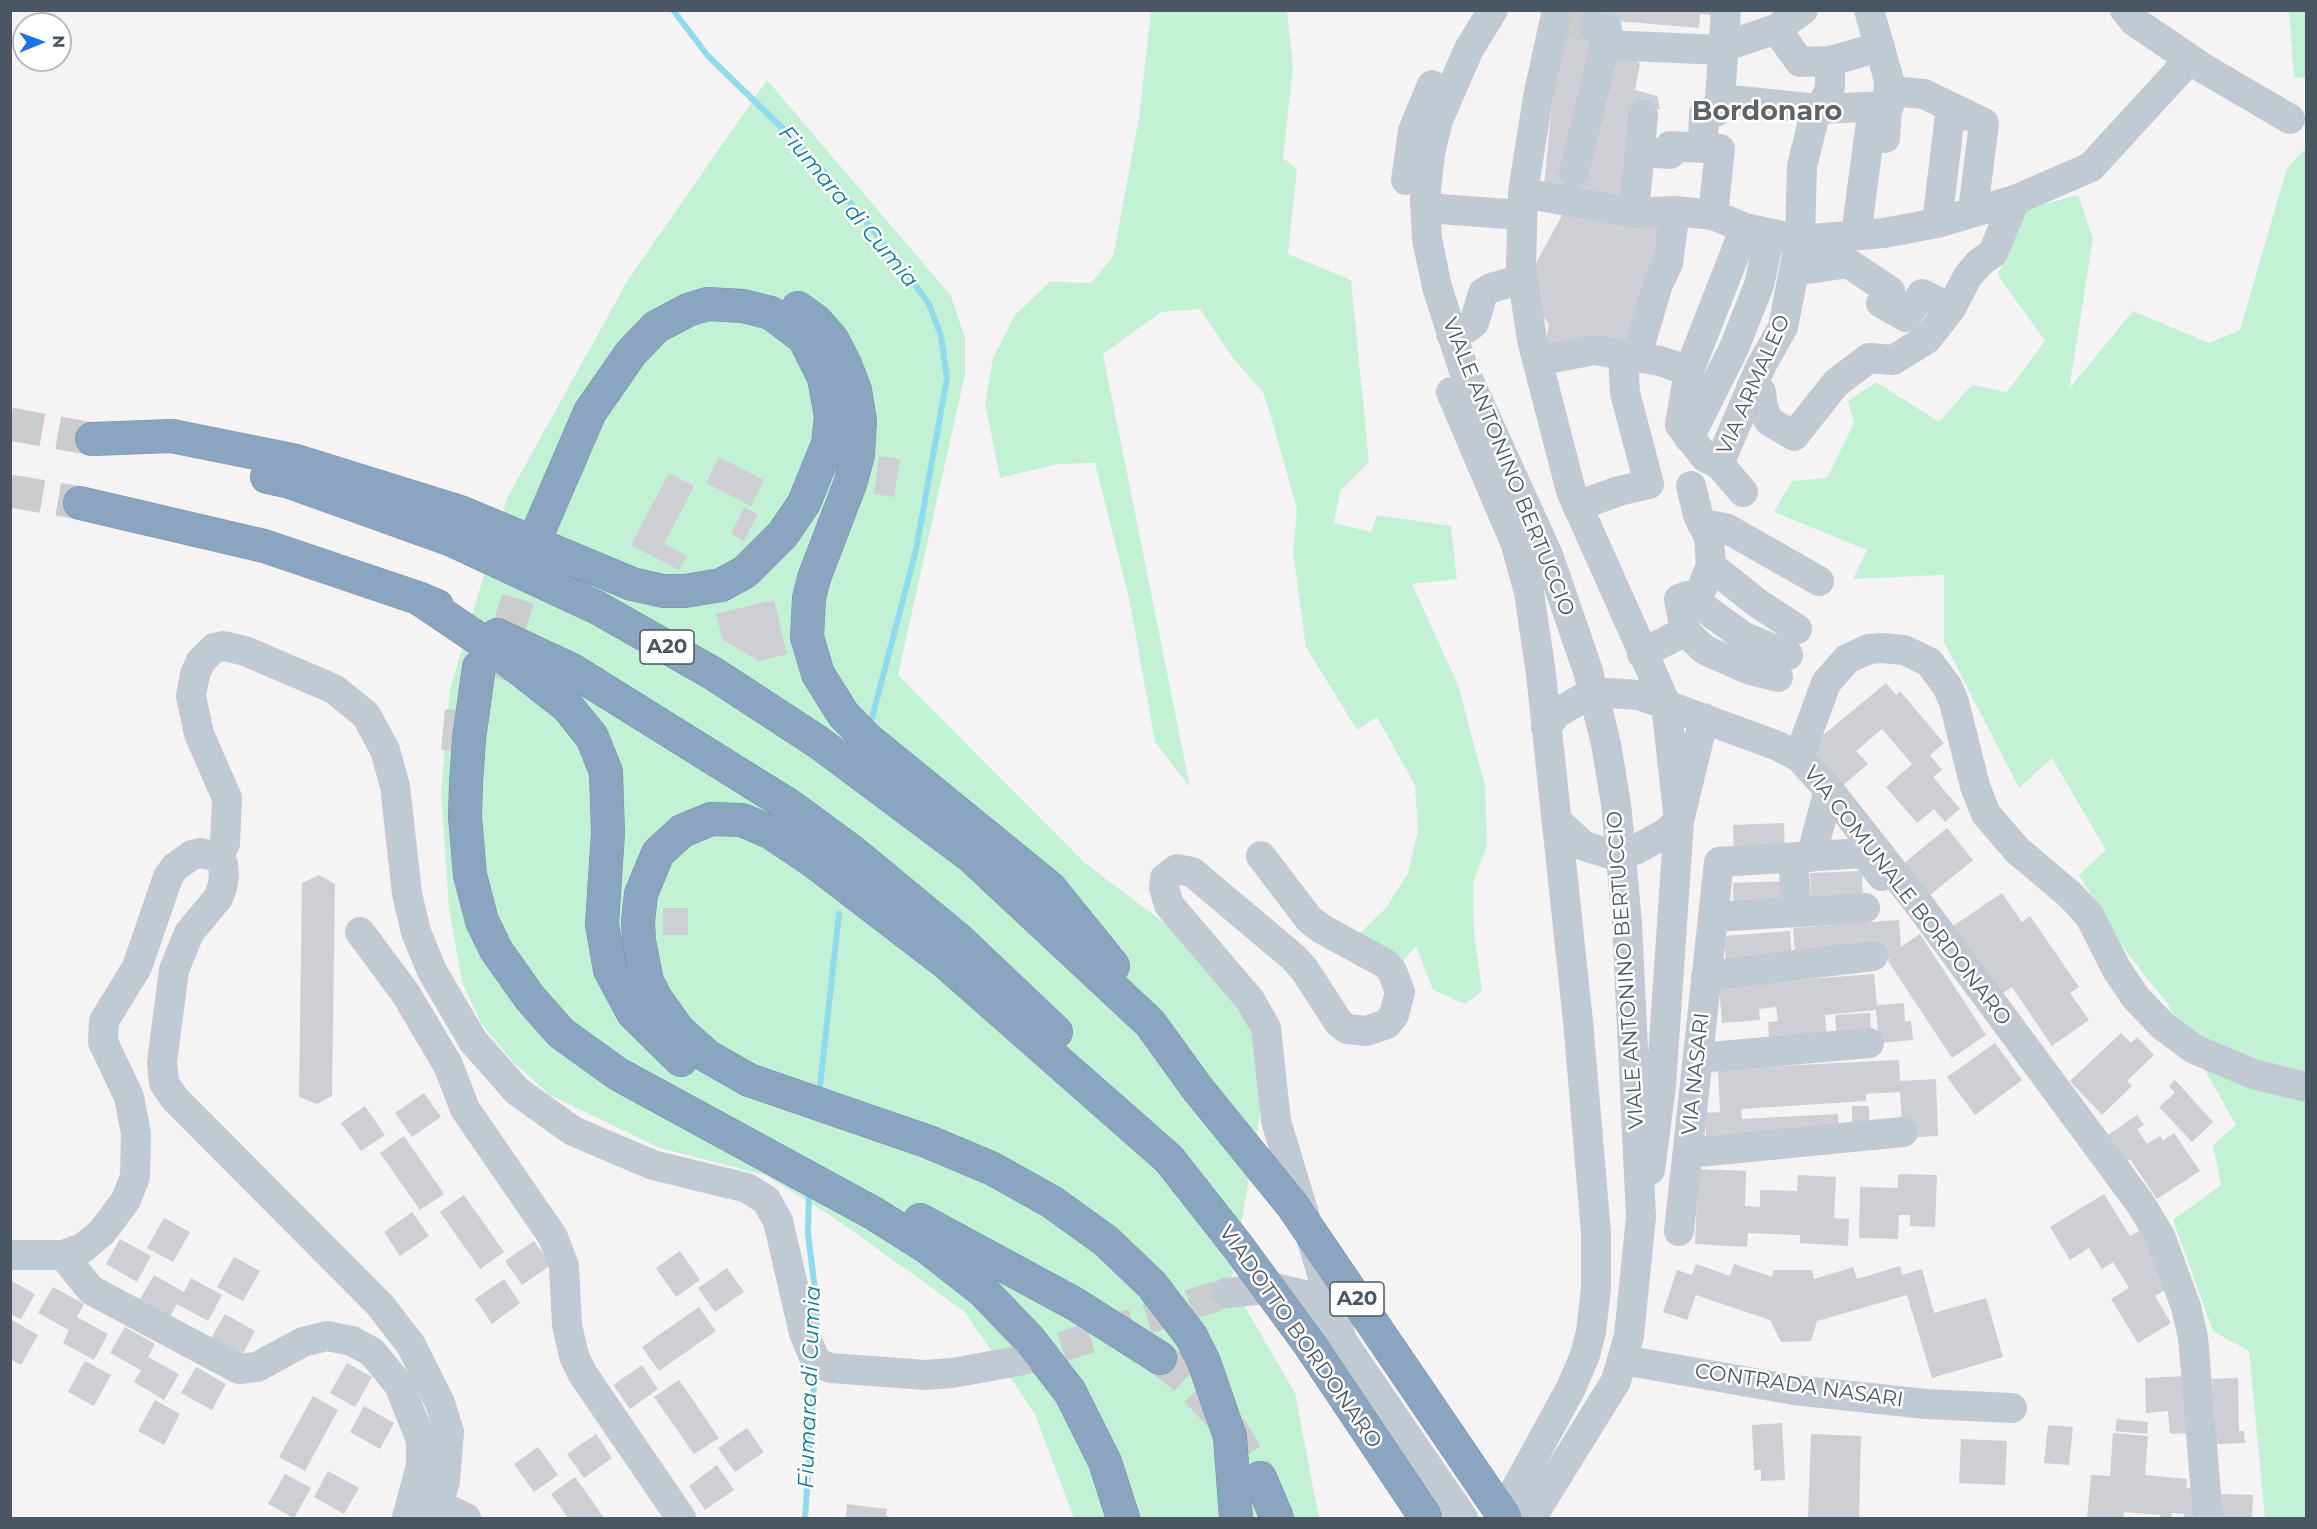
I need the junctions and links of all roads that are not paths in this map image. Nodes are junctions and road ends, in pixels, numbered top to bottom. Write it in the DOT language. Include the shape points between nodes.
graph roads {
  1 [pos="1470,10"];
  2 [pos="1493,10"];
  3 [pos="1725,10"];
  4 [pos="1803,10"];
  5 [pos="1869,10"];
  6 [pos="2125,10"];
  7 [pos="1557,18"];
  8 [pos="1776,29"];
  9 [pos="1880,47"];
  10 [pos="1723,49"];
  11 [pos="2190,59"];
  12 [pos="1830,61"];
  13 [pos="1720,99"];
  14 [pos="1884,102"];
  15 [pos="1951,107"];
  16 [pos="1818,109"];
  17 [pos="1643,115"];
  18 [pos="2290,119"];
  19 [pos="1885,138"];
  20 [pos="1703,148"];
  21 [pos="1641,152"];
  22 [pos="1574,172"];
  23 [pos="2014,200"];
  24 [pos="1522,204"];
  25 [pos="1440,209"];
  26 [pos="1675,211"];
  27 [pos="1973,211"];
  28 [pos="1634,213"];
  29 [pos="1713,215"];
  30 [pos="1937,223"];
  31 [pos="1758,232"];
  32 [pos="1856,235"];
  33 [pos="1800,240"];
  34 [pos="1795,271"];
  35 [pos="1523,279"];
  36 [pos="1951,308"];
  37 [pos="1451,334"];
  38 [pos="1630,357"];
  39 [pos="1537,362"];
  40 [pos="1689,371"];
  41 [pos="1751,388"];
  42 [pos="1689,438"];
  43 [pos="1719,464"];
  44 [pos="1691,486"];
  45 [pos="1743,492"];
  46 [pos="80,503"];
  47 [pos="1577,506"];
  48 [pos="1702,524"];
  49 [pos="1711,566"];
  50 [pos="1819,581"];
  51 [pos="418,598"];
  52 [pos="1696,602"];
  53 [pos="1685,631"];
  54 [pos="1642,654"];
  55 [pos="1788,654"];
  56 [pos="1594,695"];
  57 [pos="1666,704"];
  58 [pos="1704,718"];
  59 [pos="1546,727"];
  60 [pos="1799,757"];
  61 [pos="1829,790"];
  62 [pos="1557,821"];
  63 [pos="1679,821"];
  64 [pos="1621,854"];
  65 [pos="1261,856"];
  66 [pos="218,857"];
  67 [pos="1802,857"];
  68 [pos="1921,907"];
  69 [pos="1865,908"];
  70 [pos="1797,912"];
  71 [pos="1713,917"];
  72 [pos="360,932"];
  73 [pos="1873,956"];
  74 [pos="1706,976"];
  75 [pos="1150,1023"];
  76 [pos="1869,1043"];
  77 [pos="1698,1058"];
  78 [pos="2307,1087"];
  79 [pos="1903,1132"];
  80 [pos="1688,1154"];
  81 [pos="1169,1159"];
  82 [pos="1641,1217"];
  83 [pos="1679,1231"];
  84 [pos="10,1255"];
  85 [pos="63,1255"];
  86 [pos="1226,1293"];
  87 [pos="1342,1340"];
  88 [pos="1160,1358"];
  89 [pos="1623,1360"];
  90 [pos="1019,1361"];
  91 [pos="2012,1408"];
  92 [pos="1260,1478"];
  93 [pos="436,1512"];
  94 [pos="407,1518"];
  95 [pos="466,1518"];
  96 [pos="681,1518"];
  97 [pos="1123,1518"];
  98 [pos="1221,1518"];
  99 [pos="1236,1518"];
  100 [pos="1277,1518"];
  101 [pos="1426,1518"];
  102 [pos="1463,1518"];
  103 [pos="1500,1518"];
  104 [pos="1505,1518"];
  105 [pos="1531,1518"];
  106 [pos="2208,1518"];
  1 -- 59 [label="street, VIALE ANTONINO BERTUCCIO" via="1416,122 1406,175 1406,219 1419,292 1445,375 1521,563 1535,629"];
  2 -- 37 [label="street, VIALE ANTONINO BERTUCCIO" via="1469,49 1438,120 1427,176 1430,261"];
  3 -- 10 [label="street"];
  4 -- 8 [label="street"];
  5 -- 9 [label="street"];
  6 -- 11 [label="street" via="2134,21"];
  7 -- 24 [label="street" via="1538,97"];
  8 -- 10 [label="street"];
  8 -- 12 [label="street" via="1800,62"];
  9 -- 12 [label="street"];
  9 -- 14 [label="street"];
  10 -- 13 [label="street"];
  10 -- 22 [label="street" via="1599,35"];
  11 -- 18 [label="street"];
  11 -- 23 [label="street" via="2091,167"];
  12 -- 16 [label="street, VIA ARMALEO" via="1830,86"];
  13 -- 16 [label="street"];
  13 -- 20 [label="street" via="1715,112 1704,113"];
  14 -- 15 [label="street" via="1924,94"];
  14 -- 16 [label="street"];
  14 -- 19 [label="street"];
  14 -- 32 [label="street"];
  15 -- 27 [label="street" via="1984,123"];
  15 -- 30 [label="street"];
  16 -- 33 [label="street, VIA ARMALEO" via="1802,166"];
  17 -- 21 [label="street"];
  20 -- 21 [label="street" via="1670,146 1670,154"];
  20 -- 29 [label="street" via="1720,149"];
  21 -- 28 [label="street"];
  23 -- 27 [label="street"];
  23 -- 36 [label="street" via="1993,253 1968,276"];
  24 -- 25 [label="street"];
  24 -- 28 [label="street"];
  24 -- 35 [label="street"];
  26 -- 28 [label="street"];
  26 -- 29 [label="street"];
  26 -- 38 [label="street" via="1668,263"];
  27 -- 30 [label="street"];
  29 -- 31 [label="street"];
  30 -- 32 [label="street"];
  31 -- 33 [label="street"];
  31 -- 40 [label="street"];
  31 -- 42 [label="street" via="1759,285 1734,348"];
  32 -- 33 [label="street"];
  33 -- 34 [label="street, VIA ARMALEO"];
  34 -- 36 [label="street" via="1848,262 1890,291 1881,303 1906,317 1922,294"];
  34 -- 41 [label="street, VIA ARMALEO" via="1783,327"];
  35 -- 37 [label="street" via="1483,293 1473,323"];
  35 -- 39 [label="street"];
  36 -- 41 [label="street" via="1927,339 1893,360 1869,358 1836,383 1794,436 1769,422 1761,392"];
  37 -- 56 [label="street, VIALE ANTONINO BERTUCCIO" via="1476,401 1548,555"];
  38 -- 39 [label="street" via="1594,350"];
  38 -- 40 [label="street"];
  38 -- 47 [label="street" via="1625,393 1649,484 1619,490"];
  39 -- 47 [label="street"];
  40 -- 42 [label="street" via="1680,425"];
  41 -- 43 [label="street, VIA ARMALEO"];
  42 -- 43 [label="street" via="1705,457"];
  43 -- 45 [label="street"];
  44 -- 48 [label="street"];
  46 -- 51 [label="highway" via="264,546"];
  47 -- 54 [label="street"];
  48 -- 49 [label="street" via="1709,537"];
  48 -- 50 [label="street" via="1726,528"];
  49 -- 52 [label="street"];
  49 -- 55 [label="street" via="1756,602"];
  51 -- 81 [label="highway" via="572,670 720,760 854,853 1010,986 1101,1077"];
  51 -- 98 [label="highway" via="498,652 567,706 592,737 606,772 608,801 602,889 605,948 618,990 633,1013 676,1057 696,1070 766,1102 957,1168 1045,1215 1096,1251 1143,1297 1178,1343 1192,1369 1219,1461"];
  52 -- 53 [label="street" via="1687,596 1679,599"];
  52 -- 55 [label="street" via="1744,637"];
  53 -- 54 [label="street"];
  53 -- 55 [label="street" via="1705,650 1750,670"];
  54 -- 57 [label="street"];
  56 -- 57 [label="street, VIA COMUNALE BORDONARO" via="1623,693"];
  56 -- 59 [label="street, VIA COMUNALE BORDONARO" via="1570,704"];
  56 -- 64 [label="street, VIALE ANTONINO BERTUCCIO" via="1610,769"];
  57 -- 58 [label="street, VIA COMUNALE BORDONARO"];
  57 -- 63 [label="street"];
  58 -- 60 [label="street, VIA COMUNALE BORDONARO"];
  58 -- 63 [label="street"];
  59 -- 62 [label="street, VIALE ANTONINO BERTUCCIO"];
  60 -- 61 [label="street, VIA COMUNALE BORDONARO"];
  60 -- 78 [label="street" via="1826,682 1847,659 1881,648 1904,650 1929,662 1954,702 1986,814 2017,850 2089,915 2136,998 2163,1026 2194,1049 2253,1074"];
  61 -- 67 [label="street"];
  61 -- 68 [label="street, VIA COMUNALE BORDONARO"];
  62 -- 64 [label="street" via="1584,846"];
  62 -- 103 [label="street, VIALE ANTONINO BERTUCCIO" via="1589,1126 1596,1288 1591,1332 1578,1372"];
  63 -- 64 [label="street" via="1653,841"];
  63 -- 82 [label="street" via="1657,1132"];
  64 -- 82 [label="street, VIALE ANTONINO BERTUCCIO"];
  65 -- 87 [label="street" via="1309,919 1386,964 1400,992 1394,1015 1387,1024 1366,1032 1347,1029 1293,957 1192,872 1176,869 1165,879 1169,905 1250,1000 1266,1028 1276,1121"];
  66 -- 85 [label="street" via="192,855 168,877 140,960 104,1021 103,1042 134,1114 138,1149 135,1176 126,1200 102,1232 83,1248"];
  66 -- 90 [label="street" via="225,844 227,798 199,734 191,696 201,661 214,648 224,646 327,685 366,715 385,750 395,786 407,894 416,932 432,971 473,1041 517,1091 573,1131 676,1172 747,1188 766,1200 778,1221 804,1333 816,1362 830,1368 926,1375"];
  66 -- 93 [label="street" via="223,864 222,888 189,933 174,970 162,1062 164,1083 175,1099 402,1331 447,1418 450,1447"];
  67 -- 68 [label="street, VIA NASARI" via="1864,853 1904,905"];
  67 -- 70 [label="street"];
  67 -- 71 [label="street, VIA NASARI" via="1719,862"];
  68 -- 106 [label="street, VIA COMUNALE BORDONARO" via="2140,1203 2164,1245 2193,1337"];
  69 -- 70 [label="street"];
  70 -- 71 [label="street"];
  71 -- 74 [label="street, VIA NASARI"];
  72 -- 96 [label="street" via="400,987 448,1065 465,1109 553,1237 564,1266 567,1326 574,1356"];
  73 -- 74 [label="street"];
  74 -- 77 [label="street, VIA NASARI"];
  75 -- 75 [label="highway, A20" via="1105,953 1050,888 866,738 839,708 818,674 807,637 809,598 850,484 858,455 860,421 855,390 832,339 816,321 774,296 725,289 703,291 676,299 649,314 615,347 578,403 545,467 531,526 590,412 631,353 656,327 707,304 743,306 771,313 804,338 824,378 831,416 828,444 804,503 783,534 745,572 721,585 663,591 632,584 460,512 296,461 172,436 92,439 290,482 452,540 597,608 714,674 819,742 972,857"];
  75 -- 104 [label="highway, A20, bridge" via="1292,1205"];
  76 -- 77 [label="street"];
  77 -- 80 [label="street, VIA NASARI"];
  79 -- 80 [label="street"];
  80 -- 83 [label="street, VIA NASARI"];
  81 -- 99 [label="highway" via="945,962 771,832 742,820 711,819 682,831 658,853 641,894 639,941 656,999 679,1031 707,1056 749,1080 929,1142 993,1169 1052,1202 1106,1240 1152,1285 1191,1335 1204,1362 1230,1437"];
  81 -- 101 [label="highway, VIADOTTO BORDONARO, bridge" via="1310,1345"];
  82 -- 89 [label="street, VIALE ANTONINO BERTUCCIO" via="1632,1314"];
  84 -- 85 [label="street"];
  85 -- 94 [label="street" via="91,1290 239,1369 257,1367 303,1342 327,1336 352,1341 372,1353 399,1385 421,1440 421,1466"];
  86 -- 87 [label="street" via="1259,1288 1305,1295 1316,1303"];
  87 -- 102 [label="street"];
  88 -- 97 [label="highway" via="1066,1299 645,1077 604,1051 556,1009 509,944 483,872 478,818 487,672 466,783 470,875 482,921 496,950 530,998 561,1033 618,1074 892,1224 982,1290 1029,1339 1070,1392 1105,1462"];
  89 -- 91 [label="street, CONTRADA NASARI" via="1794,1390 1926,1404"];
  89 -- 105 [label="street, VIALE ANTONINO BERTUCCIO" via="1605,1402"];
  92 -- 100 [label="highway"];
  93 -- 95 [label="street"];
}
